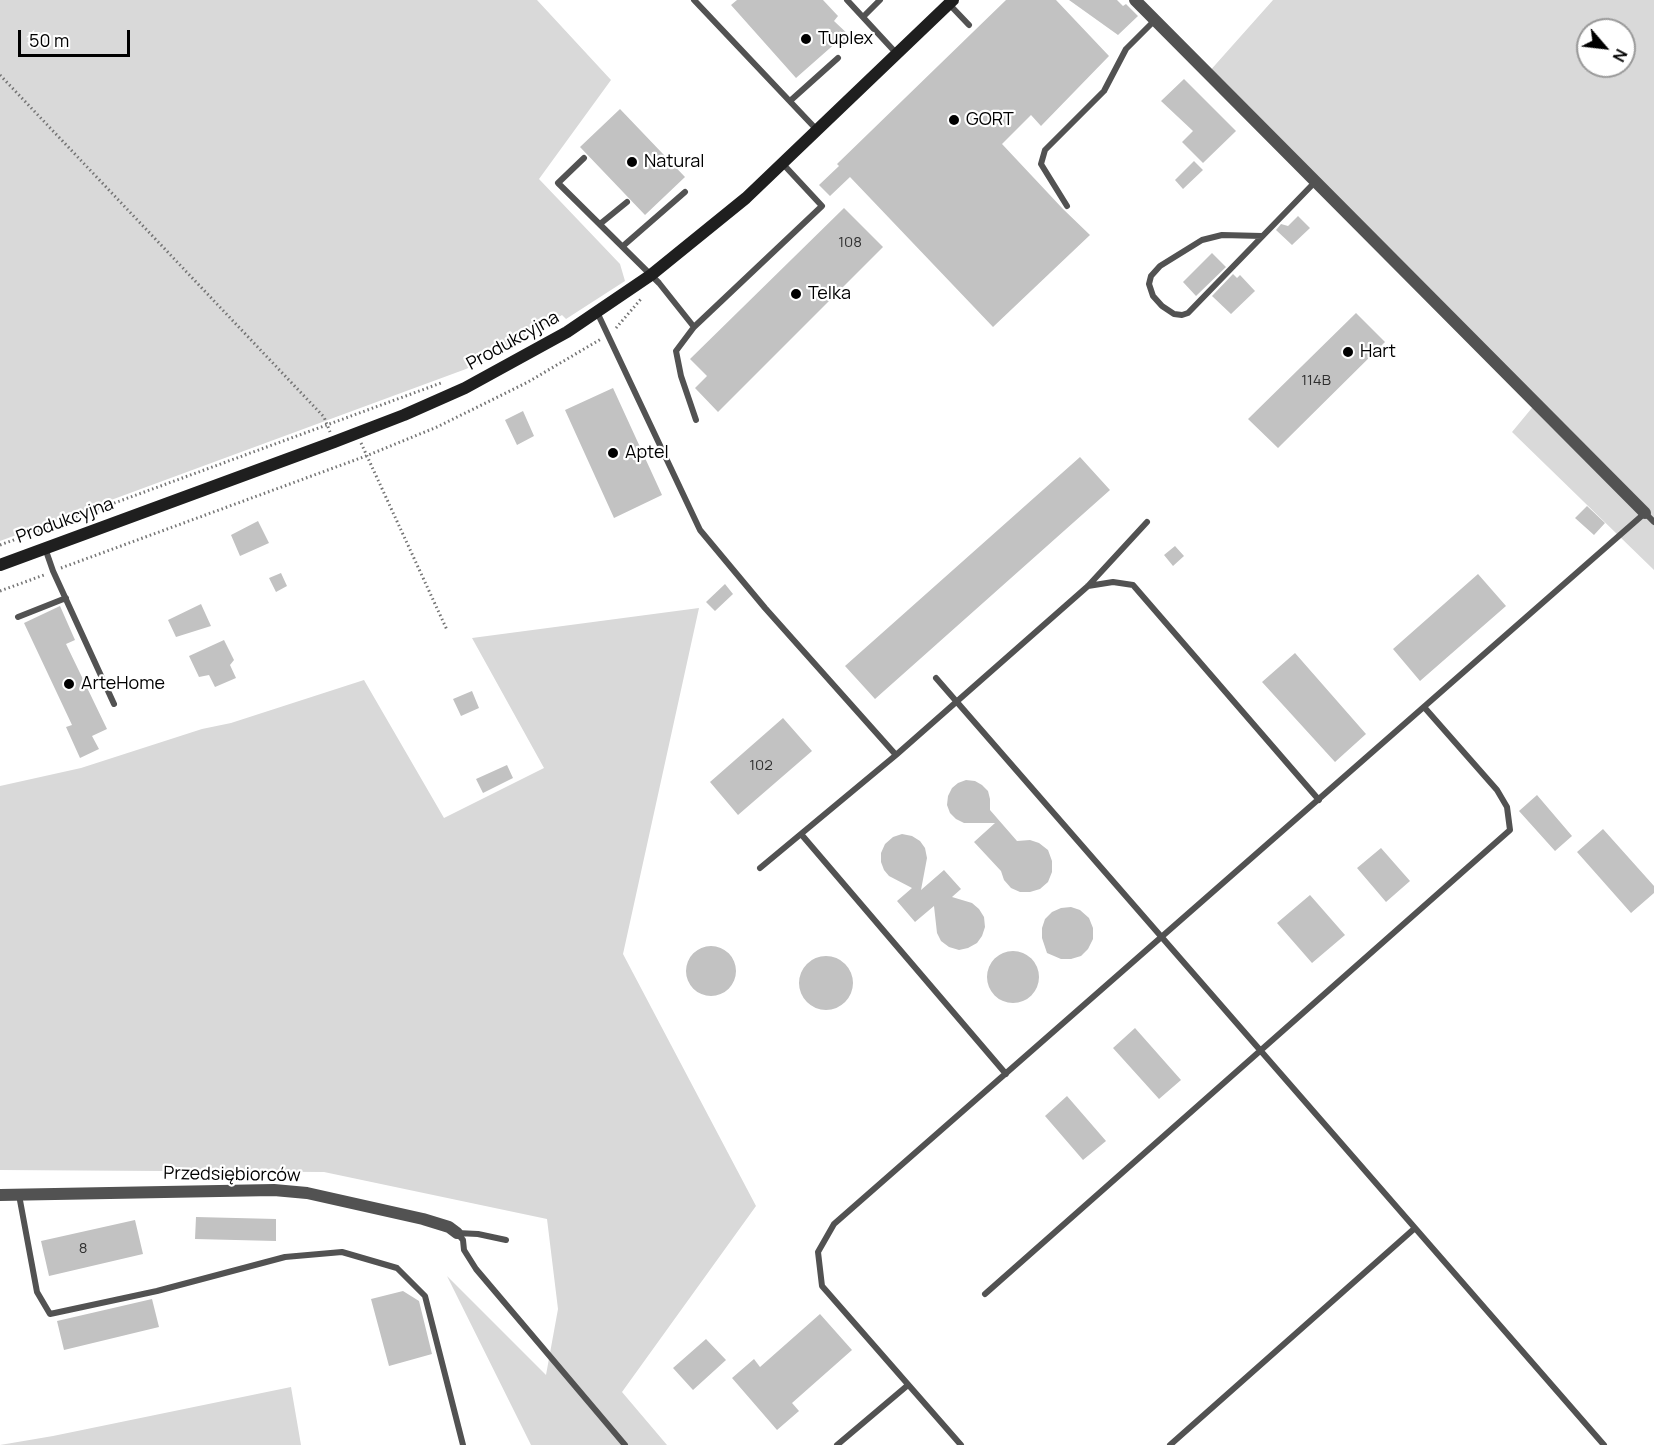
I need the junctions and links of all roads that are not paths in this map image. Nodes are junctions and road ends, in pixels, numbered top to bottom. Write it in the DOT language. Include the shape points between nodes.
graph roads {
  1 [pos="694,0"];
  2 [pos="847,0"];
  3 [pos="880,0"];
  4 [pos="1135,0"];
  5 [pos="951,2"];
  6 [pos="862,17"];
  7 [pos="1155,20"];
  8 [pos="969,25"];
  9 [pos="897,54"];
  10 [pos="838,58"];
  11 [pos="790,101"];
  12 [pos="817,130"];
  13 [pos="584,158"];
  14 [pos="782,163"];
  15 [pos="1316,182"];
  16 [pos="685,192"];
  17 [pos="627,202"];
  18 [pos="1066,206"];
  19 [pos="600,224"];
  20 [pos="1262,236"];
  21 [pos="623,246"];
  22 [pos="651,275"];
  23 [pos="597,312"];
  24 [pos="694,327"];
  25 [pos="696,420"];
  26 [pos="1650,518"];
  27 [pos="1147,522"];
  28 [pos="45,548"];
  29 [pos="0,565"];
  30 [pos="1088,586"];
  31 [pos="66,598"];
  32 [pos="18,616"];
  33 [pos="936,678"];
  34 [pos="957,703"];
  35 [pos="114,704"];
  36 [pos="1424,707"];
  37 [pos="896,755"];
  38 [pos="1319,800"];
  39 [pos="801,834"];
  40 [pos="760,868"];
  41 [pos="1161,938"];
  42 [pos="1260,1051"];
  43 [pos="1005,1074"];
  44 [pos="0,1194"];
  45 [pos="18,1195"];
  46 [pos="1415,1228"];
  47 [pos="457,1233"];
  48 [pos="506,1240"];
  49 [pos="985,1294"];
  50 [pos="908,1385"];
  51 [pos="463,1445"];
  52 [pos="626,1445"];
  53 [pos="837,1445"];
  54 [pos="961,1445"];
  55 [pos="1170,1445"];
  56 [pos="1604,1445"];
  1 -- 11 [label="lane"];
  2 -- 6 [label="lane"];
  3 -- 6 [label="lane"];
  4 -- 7 [label="street"];
  5 -- 8 [label="lane"];
  5 -- 9 [label="street, Produkcyjna"];
  6 -- 9 [label="lane"];
  7 -- 15 [label="street"];
  7 -- 18 [label="lane" via="1126,49 1104,91 1045,150 1041,164"];
  9 -- 12 [label="street, Produkcyjna"];
  10 -- 11 [label="lane"];
  11 -- 12 [label="lane"];
  12 -- 14 [label="street, Produkcyjna"];
  13 -- 19 [label="lane" via="558,183"];
  14 -- 22 [label="street, Produkcyjna" via="725,216"];
  14 -- 24 [label="lane" via="822,206"];
  15 -- 20 [label="lane"];
  15 -- 26 [label="street"];
  16 -- 21 [label="lane"];
  17 -- 19 [label="lane"];
  19 -- 21 [label="lane"];
  20 -- 20 [label="lane" via="1188,313 1174,314 1153,296 1151,276 1202,240 1222,235"];
  21 -- 22 [label="lane"];
  22 -- 23 [label="street, Produkcyjna"];
  22 -- 24 [label="lane"];
  23 -- 28 [label="street, Produkcyjna" via="465,388 334,442"];
  23 -- 37 [label="lane" via="700,530"];
  24 -- 25 [label="lane" via="676,351"];
  26 -- 36 [label="lane"];
  27 -- 30 [label="lane"];
  28 -- 29 [label="street, Produkcyjna"];
  28 -- 31 [label="lane"];
  30 -- 34 [label="lane"];
  30 -- 38 [label="lane" via="1113,582 1133,585"];
  31 -- 32 [label="lane"];
  31 -- 35 [label="lane"];
  33 -- 34 [label="lane"];
  34 -- 37 [label="lane"];
  34 -- 41 [label="lane"];
  36 -- 38 [label="lane"];
  36 -- 42 [label="lane" via="1497,790 1507,807 1510,830"];
  37 -- 39 [label="lane"];
  38 -- 41 [label="lane"];
  39 -- 40 [label="lane"];
  39 -- 43 [label="lane"];
  41 -- 42 [label="lane"];
  41 -- 43 [label="lane"];
  42 -- 46 [label="lane"];
  42 -- 49 [label="lane"];
  43 -- 50 [label="lane" via="834,1224 818,1251 822,1286"];
  44 -- 45 [label="street, Przedsiębiorców"];
  45 -- 47 [label="street, Przedsiębiorców" via="274,1190 307,1193 423,1219"];
  45 -- 51 [label="lane" via="37,1293 50,1314 158,1291 285,1257 342,1252 397,1268 425,1296"];
  46 -- 55 [label="lane"];
  46 -- 56 [label="lane"];
  47 -- 48 [label="lane"];
  47 -- 52 [label="lane" via="476,1269"];
  50 -- 53 [label="lane"];
  50 -- 54 [label="lane"];
}
